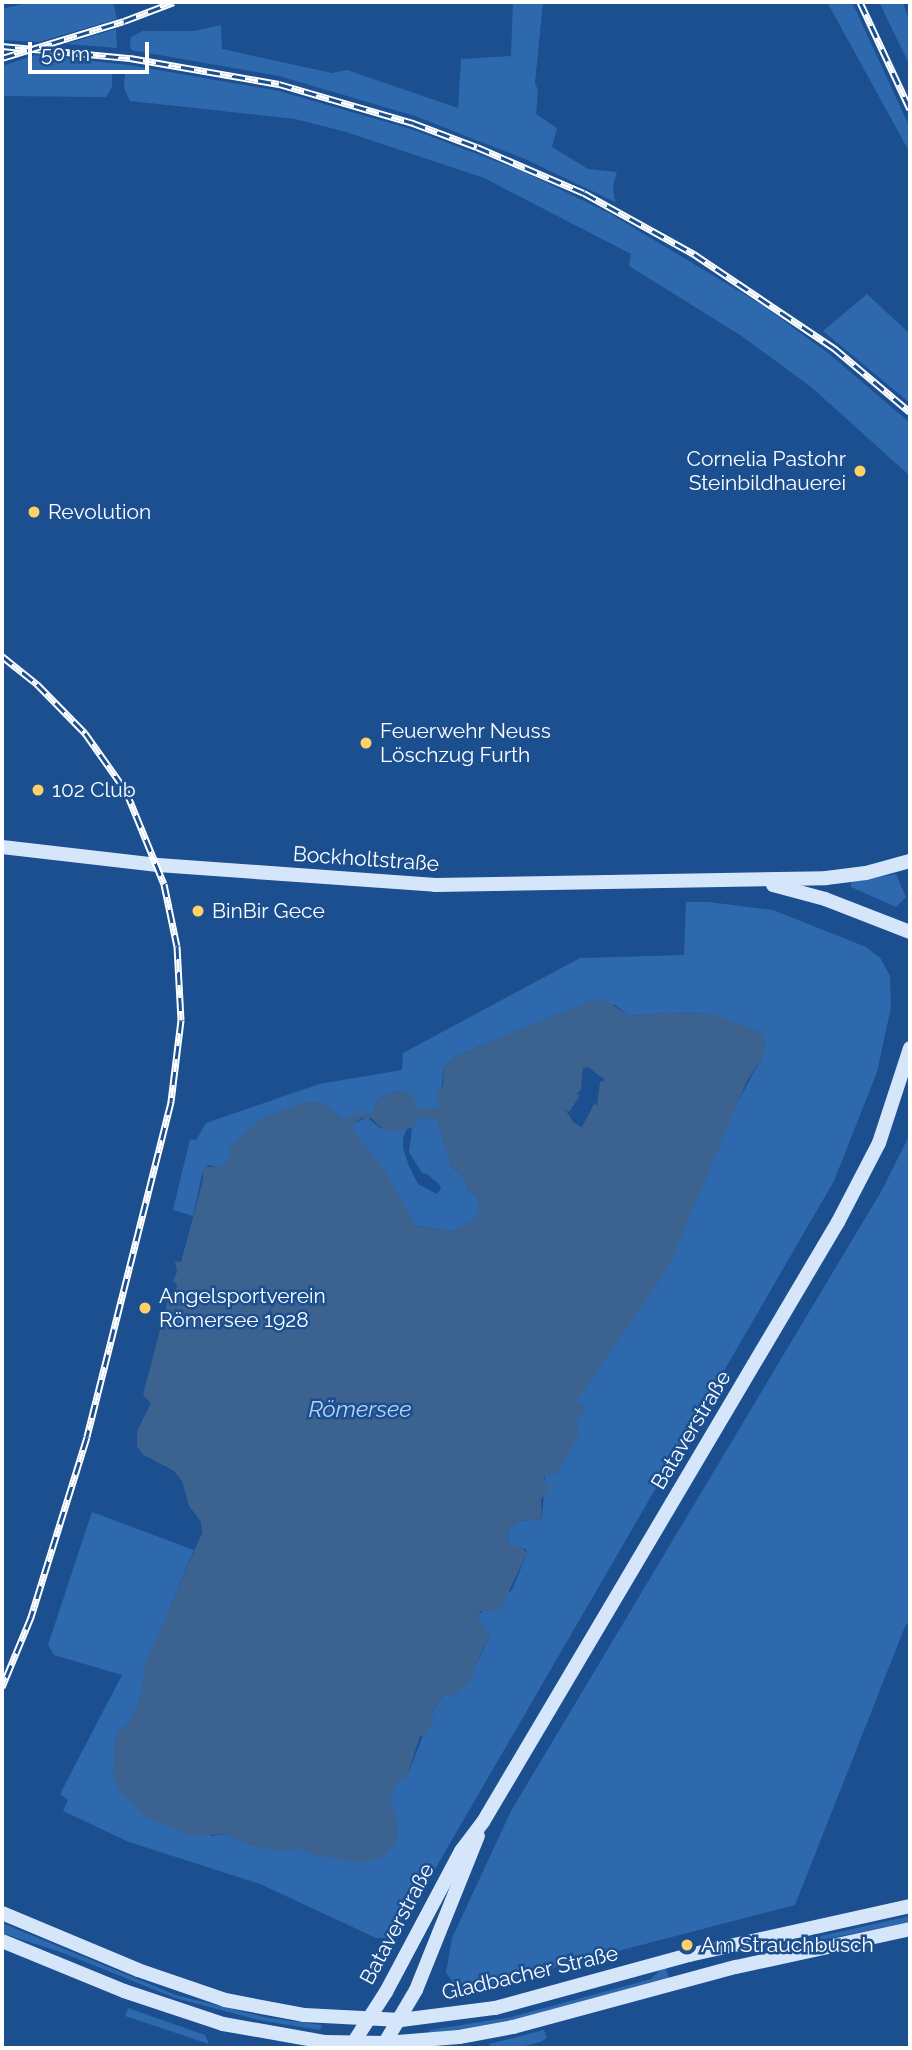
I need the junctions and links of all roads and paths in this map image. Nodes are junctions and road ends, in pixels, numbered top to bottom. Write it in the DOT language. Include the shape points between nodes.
graph roads {
  1 [pos="2,847"];
  2 [pos="910,861"];
  3 [pos="730,881"];
  4 [pos="910,932"];
  5 [pos="910,1048"];
  6 [pos="483,1822"];
  7 [pos="910,1906"];
  8 [pos="2,1913"];
  9 [pos="910,1929"];
  10 [pos="2,1941"];
  11 [pos="368,2020"];
  12 [pos="401,2020"];
  13 [pos="352,2046"];
  14 [pos="383,2046"];
  1 -- 3 [label="street, Bockholtstraße" via="384,884"];
  2 -- 3 [label="street, Bockholtstraße" via="866,873"];
  3 -- 4 [label="street, Bockholtstraße" via="796,890"];
  5 -- 6 [label="street, Bataverstraße" via="879,1143 845,1210"];
  6 -- 11 [label="street, Bataverstraße" via="461,1851"];
  6 -- 12 [label="street, Bataverstraße"];
  7 -- 12 [label="street, Gladbacher Straße" via="689,1955 495,2008"];
  8 -- 11 [label="street, Gladbacher Straße" via="138,1970 225,2000 304,2015"];
  9 -- 14 [label="street" via="736,1967 513,2027"];
  10 -- 13 [label="street" via="124,1991 223,2024"];
  11 -- 12 [label="street, Gladbacher Straße"];
  11 -- 13 [label="street, Bataverstraße"];
  12 -- 14 [label="street, Bataverstraße"];
  13 -- 14 [label="street"];
}
